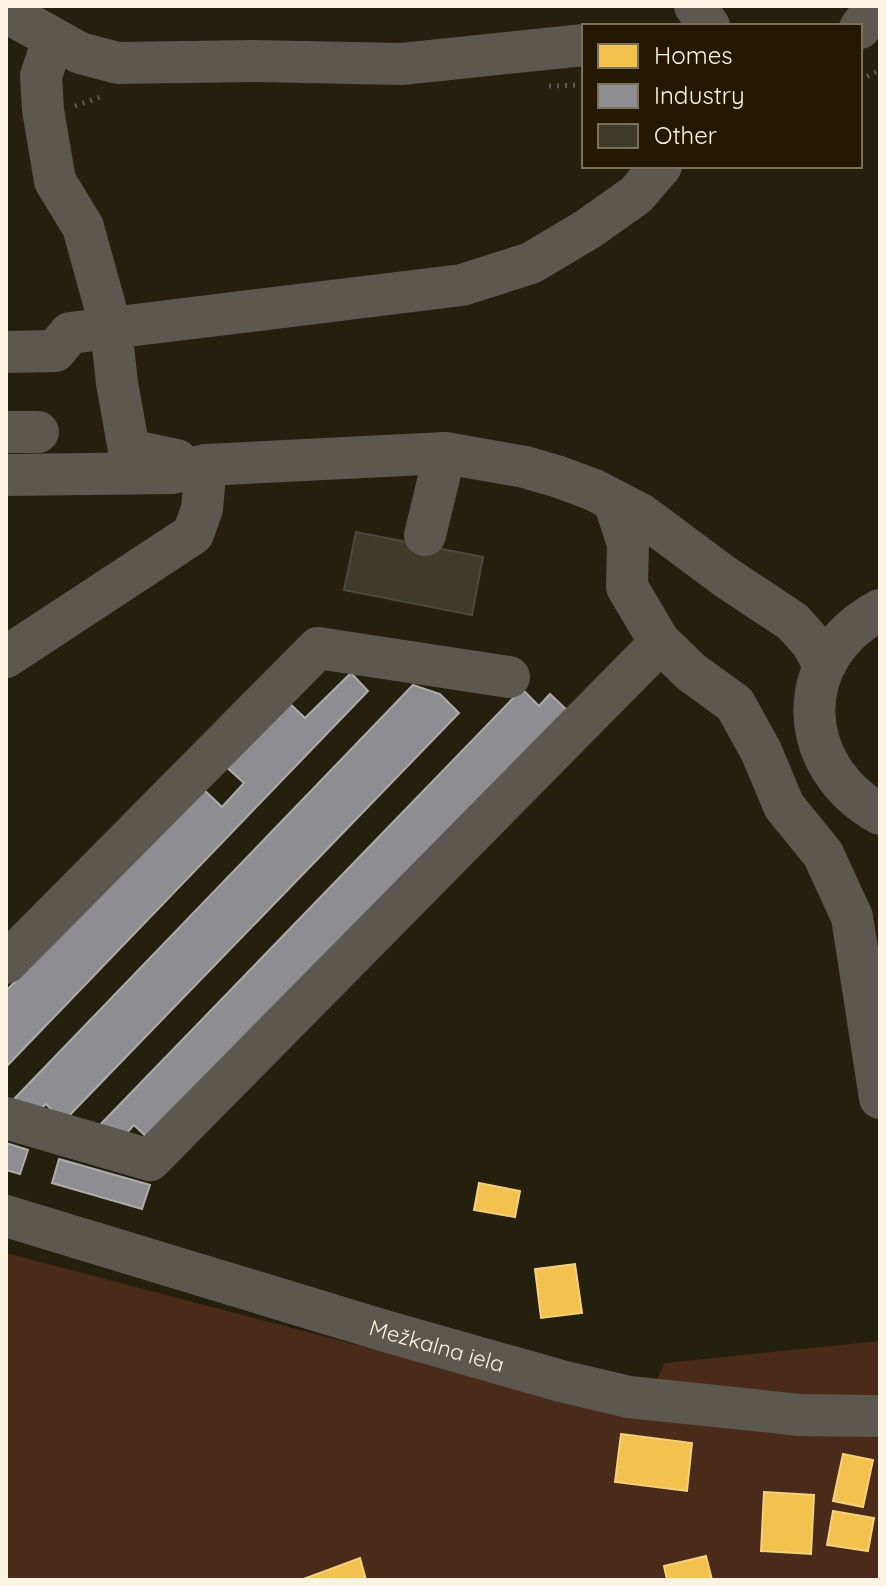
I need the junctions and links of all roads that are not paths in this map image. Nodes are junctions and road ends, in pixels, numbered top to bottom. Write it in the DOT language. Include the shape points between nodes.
graph roads {
  1 [pos="695,6"];
  2 [pos="6,12"];
  3 [pos="708,24"];
  4 [pos="57,41"];
  5 [pos="582,45"];
  6 [pos="659,168"];
  7 [pos="111,328"];
  8 [pos="6,352"];
  9 [pos="445,453"];
  10 [pos="206,465"];
  11 [pos="6,475"];
  12 [pos="614,501"];
  13 [pos="425,535"];
  14 [pos="880,610"];
  15 [pos="659,641"];
  16 [pos="6,657"];
  17 [pos="824,665"];
  18 [pos="509,677"];
  19 [pos="880,814"];
  20 [pos="6,963"];
  21 [pos="880,1098"];
  22 [pos="6,1118"];
  23 [pos="6,1216"];
  24 [pos="880,1416"];
  1 -- 3 [label="street"];
  2 -- 4 [label="street"];
  4 -- 5 [label="street" via="118,63 402,64"];
  4 -- 7 [label="street" via="41,76 55,181 83,227"];
  6 -- 7 [label="street" via="636,195 531,263 462,285"];
  7 -- 8 [label="street" via="70,333 55,351"];
  7 -- 10 [label="street" via="129,450"];
  9 -- 10 [label="street"];
  9 -- 12 [label="street" via="525,467"];
  9 -- 13 [label="street"];
  10 -- 11 [label="street" via="172,473"];
  10 -- 16 [label="street" via="202,509 193,534"];
  12 -- 15 [label="street" via="628,544 627,587"];
  12 -- 17 [label="street" via="642,515 793,622"];
  14 -- 17 [label="street" via="839,640"];
  15 -- 21 [label="street" via="735,704 784,806 823,854 852,917"];
  15 -- 22 [label="street" via="150,1160"];
  17 -- 19 [label="street" via="815,693 820,751 854,798"];
  18 -- 20 [label="street" via="318,648"];
  23 -- 24 [label="street, Mežkalna iela" via="341,1318 629,1397 800,1415"];
}
